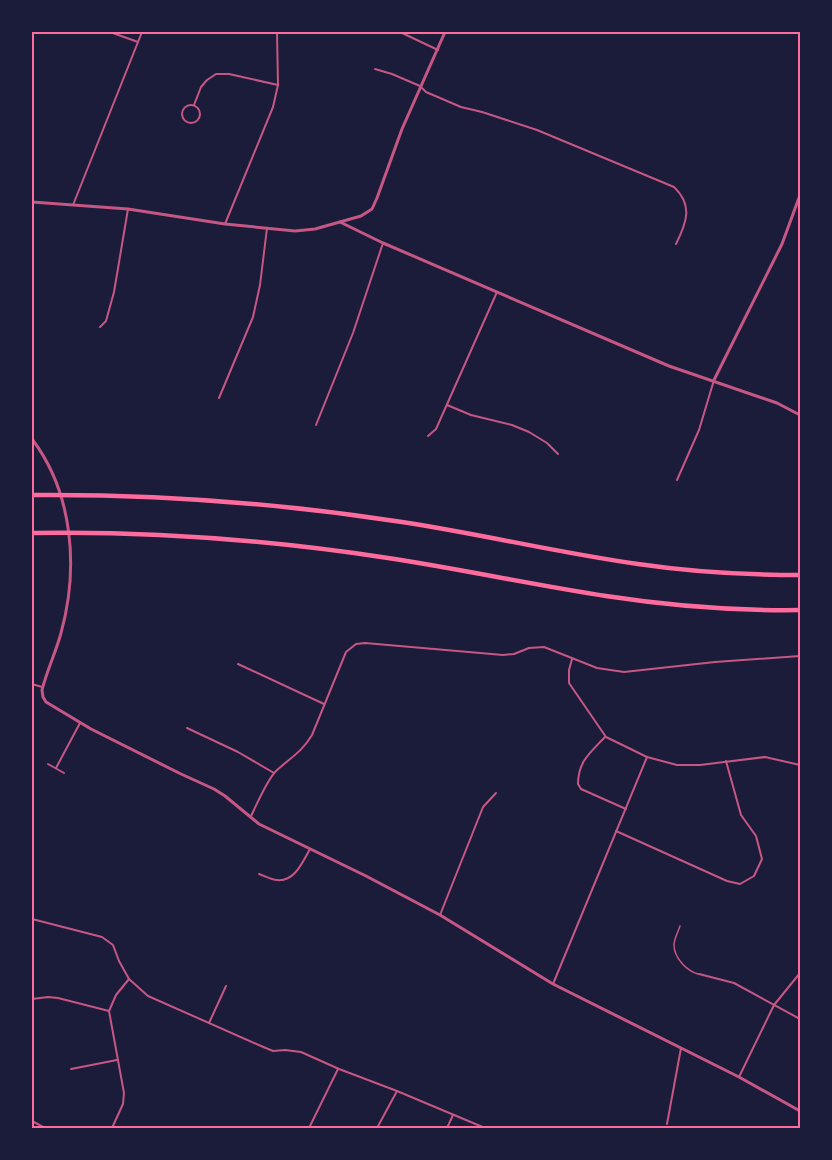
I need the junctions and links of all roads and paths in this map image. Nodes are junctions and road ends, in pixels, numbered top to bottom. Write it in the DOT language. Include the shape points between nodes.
graph roads {
  1 [pos="110,32"];
  2 [pos="142,32"];
  3 [pos="277,32"];
  4 [pos="400,32"];
  5 [pos="445,32"];
  6 [pos="138,42"];
  7 [pos="438,50"];
  8 [pos="375,69"];
  9 [pos="278,85"];
  10 [pos="420,86"];
  11 [pos="194,105"];
  12 [pos="801,195"];
  13 [pos="32,202"];
  14 [pos="73,206"];
  15 [pos="128,209"];
  16 [pos="340,222"];
  17 [pos="225,224"];
  18 [pos="267,228"];
  19 [pos="383,243"];
  20 [pos="676,244"];
  21 [pos="497,292"];
  22 [pos="100,327"];
  23 [pos="714,380"];
  24 [pos="219,398"];
  25 [pos="447,405"];
  26 [pos="801,415"];
  27 [pos="316,425"];
  28 [pos="428,436"];
  29 [pos="32,439"];
  30 [pos="558,454"];
  31 [pos="678,480"];
  32 [pos="32,495"];
  33 [pos="32,532"];
  34 [pos="801,575"];
  35 [pos="801,610"];
  36 [pos="801,656"];
  37 [pos="572,659"];
  38 [pos="238,664"];
  39 [pos="32,684"];
  40 [pos="42,687"];
  41 [pos="324,704"];
  42 [pos="80,723"];
  43 [pos="187,728"];
  44 [pos="606,736"];
  45 [pos="647,757"];
  46 [pos="726,761"];
  47 [pos="48,764"];
  48 [pos="801,765"];
  49 [pos="56,768"];
  50 [pos="64,772"];
  51 [pos="274,773"];
  52 [pos="496,793"];
  53 [pos="626,809"];
  54 [pos="250,817"];
  55 [pos="616,831"];
  56 [pos="310,849"];
  57 [pos="259,874"];
  58 [pos="440,915"];
  59 [pos="32,919"];
  60 [pos="680,926"];
  61 [pos="801,974"];
  62 [pos="699,975"];
  63 [pos="129,979"];
  64 [pos="553,984"];
  65 [pos="226,986"];
  66 [pos="32,999"];
  67 [pos="774,1005"];
  68 [pos="109,1011"];
  69 [pos="801,1019"];
  70 [pos="208,1023"];
  71 [pos="681,1048"];
  72 [pos="117,1060"];
  73 [pos="71,1069"];
  74 [pos="339,1069"];
  75 [pos="739,1077"];
  76 [pos="397,1091"];
  77 [pos="801,1111"];
  78 [pos="453,1115"];
  79 [pos="32,1121"];
  80 [pos="667,1124"];
  81 [pos="44,1128"];
  82 [pos="112,1128"];
  83 [pos="309,1128"];
  84 [pos="377,1128"];
  85 [pos="447,1128"];
  86 [pos="485,1128"];
  1 -- 6 [label="street"];
  2 -- 6 [label="street"];
  3 -- 9 [label="street"];
  4 -- 7 [label="street"];
  5 -- 7 [label="street"];
  6 -- 14 [label="street"];
  7 -- 10 [label="street"];
  8 -- 10 [label="street"];
  9 -- 11 [label="street" via="216,74 201,87"];
  9 -- 17 [label="street" via="273,108"];
  10 -- 16 [label="street" via="372,209"];
  10 -- 20 [label="street" via="461,107 537,130 674,187 681,193 687,210"];
  11 -- 11 [label="street" via="184,107 182,112 182,118 189,123 200,116"];
  12 -- 23 [label="street" via="782,244"];
  13 -- 14 [label="street"];
  14 -- 15 [label="street"];
  15 -- 17 [label="street"];
  15 -- 22 [label="street" via="114,292 106,321"];
  16 -- 18 [label="street" via="315,230"];
  16 -- 19 [label="street"];
  17 -- 18 [label="street"];
  18 -- 24 [label="street" via="253,317"];
  19 -- 21 [label="street"];
  19 -- 27 [label="street"];
  21 -- 23 [label="street" via="669,366"];
  21 -- 25 [label="street"];
  23 -- 26 [label="street"];
  23 -- 31 [label="street"];
  25 -- 28 [label="street" via="436,429"];
  25 -- 30 [label="street" via="529,432"];
  29 -- 40 [label="street" via="57,485 70,544 65,616"];
  32 -- 34 [label="highway" via="145,497 282,507 410,523 655,566"];
  33 -- 35 [label="highway" via="149,534 278,544 405,560 623,599 713,608"];
  36 -- 37 [label="street" via="624,672"];
  37 -- 41 [label="street" via="544,647 503,655 365,642 346,652"];
  37 -- 44 [label="street" via="569,683"];
  38 -- 41 [label="street"];
  39 -- 40 [label="street"];
  40 -- 42 [label="street" via="46,702"];
  41 -- 51 [label="street" via="307,744"];
  42 -- 49 [label="street"];
  42 -- 54 [label="street" via="214,789"];
  43 -- 51 [label="street"];
  44 -- 45 [label="street"];
  44 -- 53 [label="street" via="585,758 578,784 581,789"];
  45 -- 46 [label="street" via="677,765"];
  45 -- 53 [label="street"];
  46 -- 48 [label="street" via="765,757"];
  46 -- 55 [label="street" via="741,816 756,836 762,859 754,876 741,884 727,881"];
  47 -- 49 [label="street"];
  49 -- 50 [label="street"];
  51 -- 54 [label="street"];
  52 -- 58 [label="street" via="483,807"];
  53 -- 55 [label="street"];
  54 -- 56 [label="street"];
  55 -- 64 [label="street"];
  56 -- 57 [label="street" via="292,876 278,881"];
  56 -- 58 [label="street"];
  58 -- 64 [label="street"];
  59 -- 63 [label="street" via="102,937 113,945"];
  60 -- 62 [label="lane" via="675,951 688,970"];
  61 -- 67 [label="street"];
  62 -- 67 [label="street" via="734,983"];
  63 -- 68 [label="street"];
  63 -- 70 [label="street" via="148,996"];
  64 -- 71 [label="street"];
  65 -- 70 [label="street"];
  66 -- 68 [label="street" via="58,998"];
  67 -- 69 [label="street"];
  67 -- 75 [label="street"];
  68 -- 72 [label="street"];
  70 -- 74 [label="street" via="273,1051 301,1052"];
  71 -- 75 [label="street"];
  71 -- 80 [label="street"];
  72 -- 73 [label="street"];
  72 -- 82 [label="street" via="124,1094"];
  74 -- 76 [label="street"];
  74 -- 83 [label="street"];
  75 -- 77 [label="street"];
  76 -- 78 [label="street"];
  76 -- 84 [label="street"];
  78 -- 85 [label="street"];
  78 -- 86 [label="street"];
  79 -- 81 [label="street"];
}
